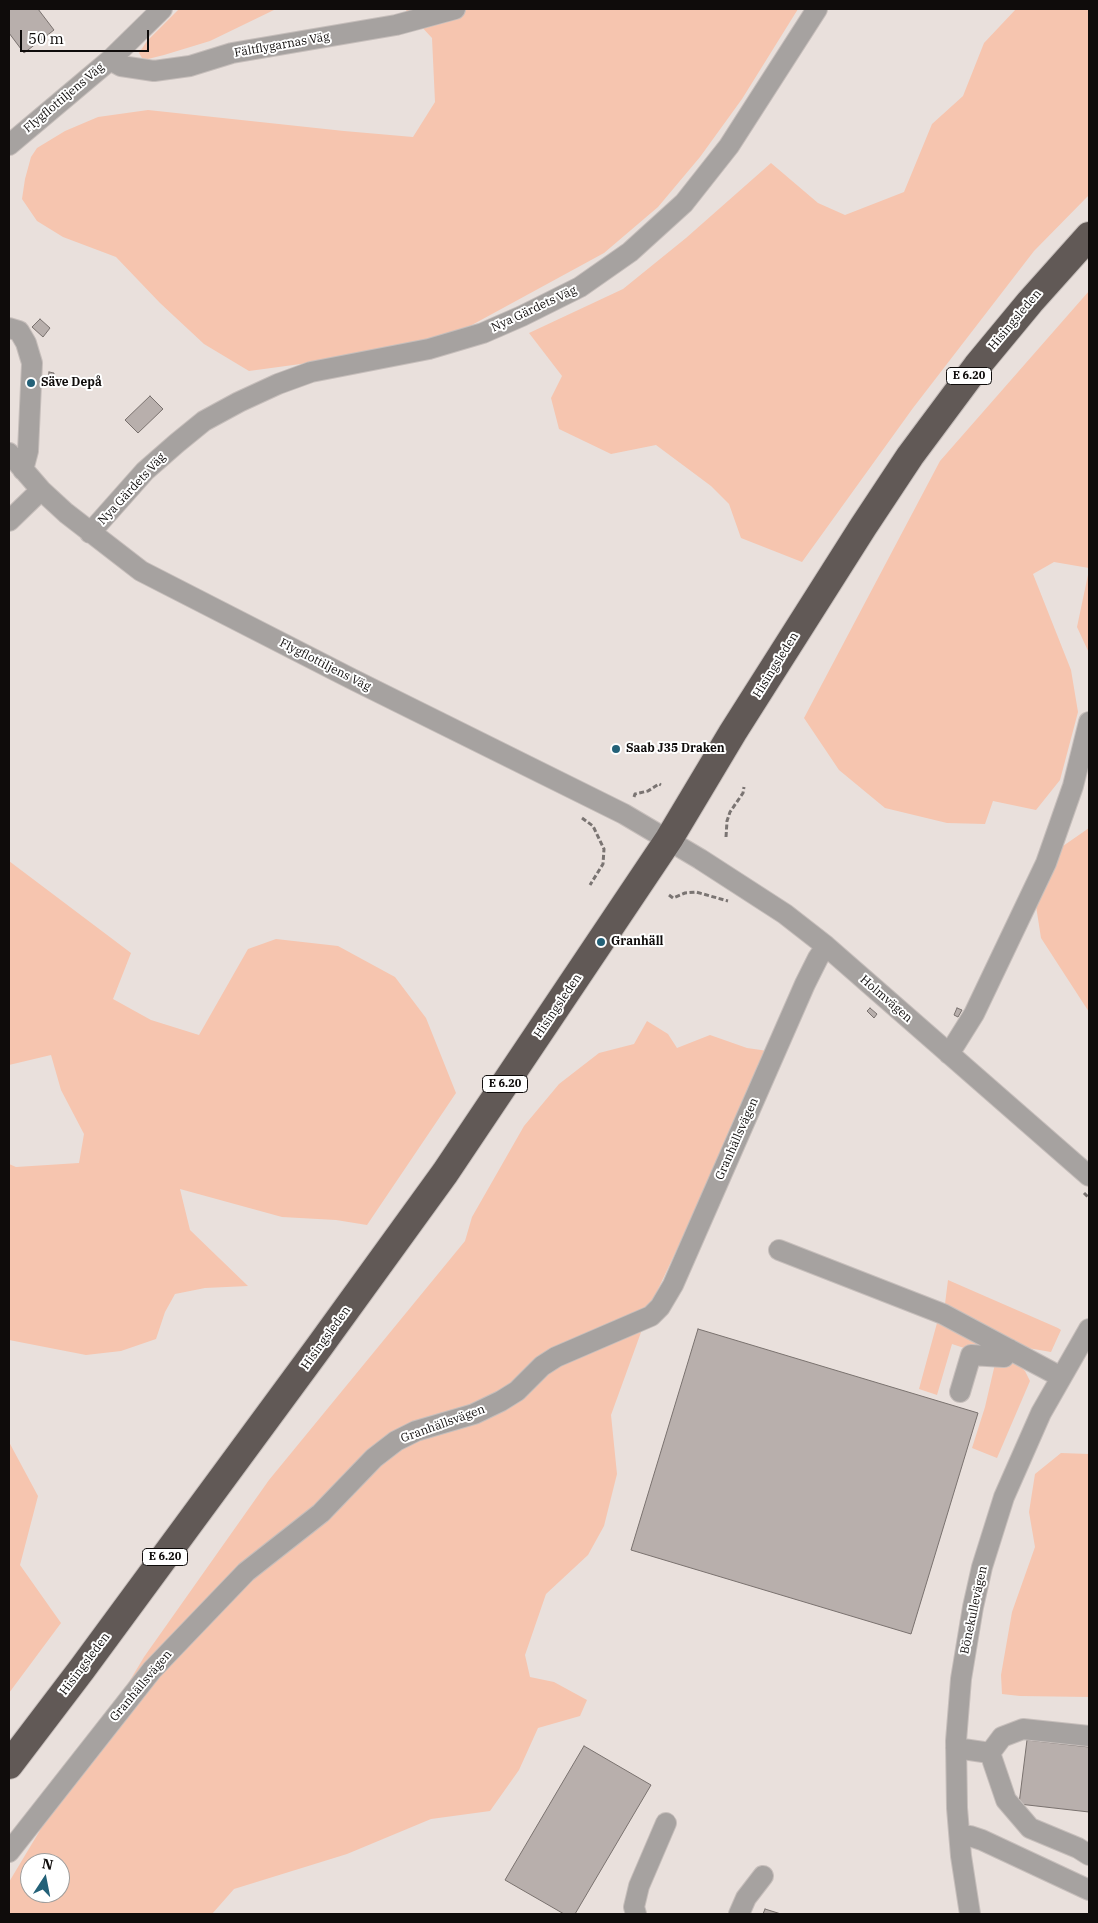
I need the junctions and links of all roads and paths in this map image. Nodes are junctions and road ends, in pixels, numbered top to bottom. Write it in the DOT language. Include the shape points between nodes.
graph roads {
  1 [pos="162,9"];
  2 [pos="455,9"];
  3 [pos="817,9"];
  4 [pos="110,60"];
  5 [pos="9,145"];
  6 [pos="1089,236"];
  7 [pos="9,328"];
  8 [pos="9,453"];
  9 [pos="23,470"];
  10 [pos="41,490"];
  11 [pos="9,521"];
  12 [pos="90,533"];
  13 [pos="1089,722"];
  14 [pos="661,785"];
  15 [pos="744,787"];
  16 [pos="634,796"];
  17 [pos="582,818"];
  18 [pos="726,837"];
  19 [pos="668,839"];
  20 [pos="590,885"];
  21 [pos="669,895"];
  22 [pos="731,902"];
  23 [pos="826,946"];
  24 [pos="949,1054"];
  25 [pos="1089,1176"];
  26 [pos="779,1250"];
  27 [pos="1089,1329"];
  28 [pos="1009,1349"];
  29 [pos="1062,1377"];
  30 [pos="960,1392"];
  31 [pos="1089,1736"];
  32 [pos="956,1748"];
  33 [pos="990,1753"];
  34 [pos="9,1765"];
  35 [pos="666,1823"];
  36 [pos="960,1837"];
  37 [pos="9,1852"];
  38 [pos="1089,1855"];
  39 [pos="763,1876"];
  40 [pos="1089,1890"];
  41 [pos="636,1914"];
  42 [pos="739,1914"];
  43 [pos="970,1914"];
  1 -- 4 [label="street, Flygflottiljens Väg"];
  2 -- 4 [label="street, Fältflygarnas Väg" via="396,25 232,54 190,66 154,71 121,66"];
  3 -- 12 [label="street, Nya Gärdets Väg" via="723,153 684,203 630,252 580,287 483,332 429,349 311,372 239,402 204,421 177,442 145,471"];
  4 -- 5 [label="street, Flygflottiljens Väg"];
  6 -- 19 [label="highway, Hisingsleden / E 6.20" via="977,366 910,456"];
  7 -- 9 [label="street" via="19,331 32,363 28,451"];
  8 -- 9 [label="street, Flygflottiljens Väg"];
  9 -- 10 [label="street, Flygflottiljens Väg"];
  10 -- 11 [label="street"];
  10 -- 12 [label="street, Flygflottiljens Väg"];
  12 -- 19 [label="street, Flygflottiljens Väg" via="158,580"];
  13 -- 24 [label="street" via="1073,786 1046,863 974,1014"];
  14 -- 16 [label="path"];
  15 -- 18 [label="path" via="725,824"];
  17 -- 20 [label="path" via="593,826 605,848 606,858"];
  19 -- 23 [label="street, Holmvägen" via="786,914"];
  19 -- 34 [label="highway, Hisingsleden / E 6.20" via="439,1180"];
  21 -- 22 [label="path" via="673,898 693,891"];
  23 -- 24 [label="street, Holmvägen"];
  23 -- 37 [label="street, Granhällsvägen" via="805,984 660,1307 651,1316 556,1357 517,1391 500,1401 474,1414 416,1431 374,1458 322,1513 246,1572 152,1670"];
  24 -- 25 [label="street, Holmvägen"];
  26 -- 28 [label="street" via="944,1314"];
  27 -- 29 [label="street, Bönekullevägen"];
  28 -- 29 [label="street"];
  28 -- 30 [label="street" via="1004,1357 971,1355"];
  29 -- 32 [label="street, Bönekullevägen" via="1035,1426 1008,1488 982,1567 964,1654"];
  31 -- 33 [label="street" via="1023,1728 1002,1736"];
  32 -- 33 [label="street"];
  32 -- 36 [label="street, Bönekullevägen"];
  33 -- 38 [label="street" via="1006,1800 1030,1828"];
  35 -- 41 [label="street" via="638,1886"];
  36 -- 40 [label="street" via="982,1840"];
  36 -- 43 [label="street, Bönekullevägen"];
  39 -- 42 [label="street" via="746,1898"];
}
